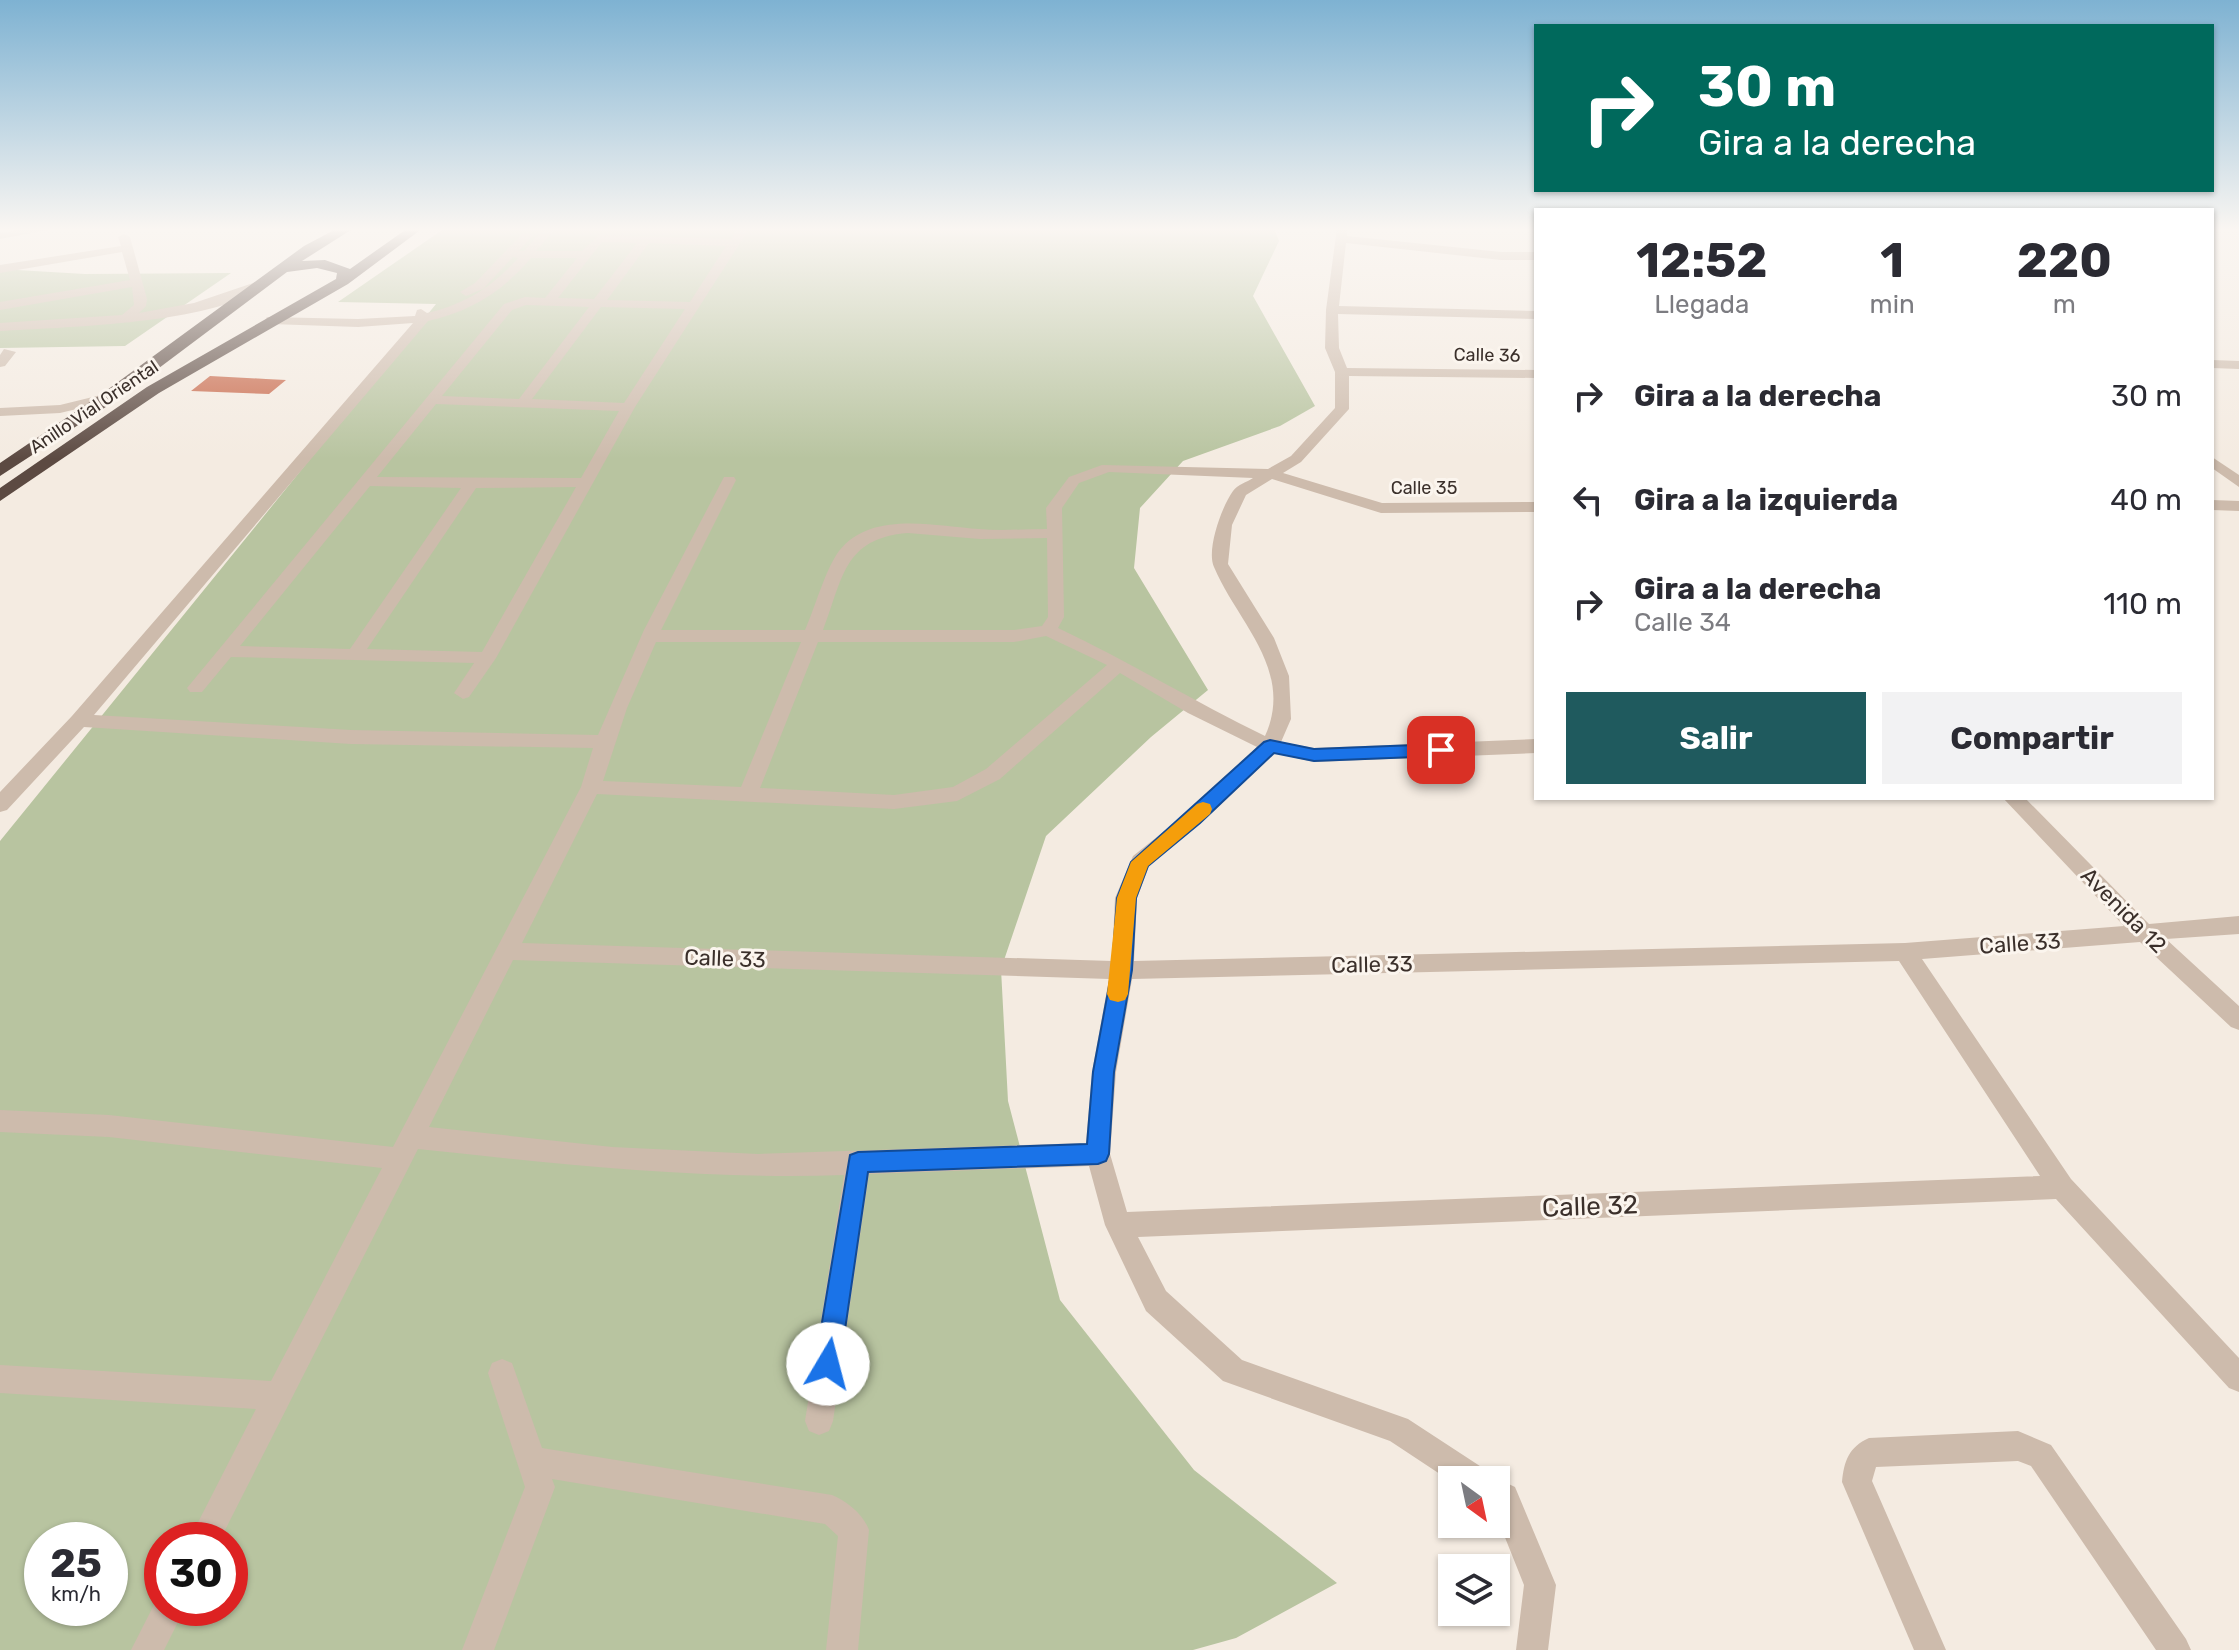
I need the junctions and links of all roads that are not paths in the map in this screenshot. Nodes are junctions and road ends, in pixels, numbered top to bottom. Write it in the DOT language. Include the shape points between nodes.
graph roads {
  1 [pos="140,305"];
  2 [pos="209,305"];
  3 [pos="232,305"];
  4 [pos="299,305"];
  5 [pos="469,305"];
  6 [pos="514,305"];
  7 [pos="597,305"];
  8 [pos="670,305"];
  9 [pos="1333,305"];
  10 [pos="693,306"];
  11 [pos="1332,310"];
  12 [pos="158,315"];
  13 [pos="1534,315"];
  14 [pos="422,317"];
  15 [pos="125,319"];
  16 [pos="271,320"];
  17 [pos="0,327"];
  18 [pos="182,343"];
  19 [pos="2214,364"];
  20 [pos="2239,365"];
  21 [pos="1342,372"];
  22 [pos="1534,374"];
  23 [pos="109,397"];
  24 [pos="432,400"];
  25 [pos="524,401"];
  26 [pos="628,407"];
  27 [pos="0,412"];
  28 [pos="23,412"];
  29 [pos="43,442"];
  30 [pos="2214,463"];
  31 [pos="0,471"];
  32 [pos="1270,474"];
  33 [pos="729,480"];
  34 [pos="363,481"];
  35 [pos="584,482"];
  36 [pos="2239,482"];
  37 [pos="471,484"];
  38 [pos="0,496"];
  39 [pos="2214,505"];
  40 [pos="2239,506"];
  41 [pos="1534,507"];
  42 [pos="1054,533"];
  43 [pos="1048,630"];
  44 [pos="650,636"];
  45 [pos="811,636"];
  46 [pos="224,651"];
  47 [pos="356,653"];
  48 [pos="487,658"];
  49 [pos="1119,664"];
  50 [pos="196,688"];
  51 [pos="463,693"];
  52 [pos="79,720"];
  53 [pos="603,742"];
  54 [pos="1270,746"];
  55 [pos="1534,746"];
  56 [pos="591,787"];
  57 [pos="748,793"];
  58 [pos="2015,800"];
  59 [pos="0,805"];
  60 [pos="2239,925"];
  61 [pos="2146,934"];
  62 [pos="505,951"];
  63 [pos="1905,952"];
  64 [pos="1122,970"];
  65 [pos="2239,1020"];
  66 [pos="0,1121"];
  67 [pos="407,1148"];
  68 [pos="1098,1154"];
  69 [pos="858,1162"];
  70 [pos="2062,1187"];
  71 [pos="1118,1225"];
  72 [pos="502,1373"];
  73 [pos="2239,1378"];
  74 [pos="0,1379"];
  75 [pos="278,1396"];
  76 [pos="819,1421"];
  77 [pos="531,1461"];
  78 [pos="1455,1466"];
  79 [pos="1510,1512"];
  80 [pos="213,1522"];
  81 [pos="160,1626"];
  82 [pos="147,1650"];
  83 [pos="478,1650"];
  84 [pos="842,1650"];
  85 [pos="1532,1650"];
  86 [pos="1930,1650"];
  87 [pos="2175,1650"];
  1 -- 15 [label="street"];
  2 -- 12 [label="street"];
  3 -- 18 [label="highway, Anillo Vial Oriental"];
  4 -- 16 [label="highway, Anillo Vial Oriental"];
  5 -- 14 [label="street"];
  6 -- 24 [label="street"];
  7 -- 25 [label="street"];
  8 -- 10 [label="street"];
  9 -- 11 [label="street"];
  10 -- 26 [label="street"];
  11 -- 13 [label="street"];
  11 -- 21 [label="street" via="1332,348"];
  12 -- 15 [label="street"];
  12 -- 18 [label="street" via="176,328"];
  14 -- 16 [label="street"];
  14 -- 52 [label="street"];
  15 -- 17 [label="street"];
  16 -- 38 [label="highway, Anillo Vial Oriental" via="153,390"];
  18 -- 23 [label="highway, Anillo Vial Oriental"];
  19 -- 20 [label="street"];
  21 -- 22 [label="street, Calle 36"];
  21 -- 32 [label="street" via="1342,409 1296,459"];
  23 -- 28 [label="street"];
  23 -- 29 [label="highway, Anillo Vial Oriental"];
  24 -- 25 [label="street"];
  24 -- 34 [label="street"];
  25 -- 26 [label="street"];
  26 -- 35 [label="street"];
  27 -- 28 [label="street"];
  28 -- 29 [label="street" via="41,428"];
  29 -- 31 [label="highway, Anillo Vial Oriental"];
  30 -- 36 [label="street"];
  32 -- 41 [label="street, Calle 35" via="1381,508"];
  32 -- 42 [label="street, Calle 35" via="1107,468 1074,480 1054,508"];
  32 -- 54 [label="street" via="1240,492 1224,525 1220,564 1265,638 1280,676 1282,719"];
  33 -- 44 [label="street"];
  34 -- 37 [label="street"];
  34 -- 46 [label="street"];
  35 -- 37 [label="street"];
  35 -- 48 [label="street"];
  37 -- 47 [label="street"];
  39 -- 40 [label="street"];
  42 -- 43 [label="street, Calle 35" via="1056,617"];
  42 -- 45 [label="street" via="921,528 854,543"];
  43 -- 45 [label="street" via="1014,636"];
  43 -- 49 [label="street"];
  44 -- 45 [label="street"];
  44 -- 53 [label="street"];
  45 -- 57 [label="street"];
  46 -- 47 [label="street"];
  46 -- 50 [label="street"];
  47 -- 48 [label="street"];
  48 -- 51 [label="street"];
  49 -- 54 [label="street"];
  49 -- 57 [label="street" via="993,774 957,794 894,802"];
  52 -- 53 [label="street" via="351,737"];
  52 -- 59 [label="street"];
  53 -- 56 [label="street"];
  54 -- 55 [label="street" via="1314,755"];
  54 -- 64 [label="street" via="1140,862 1126,898"];
  56 -- 57 [label="street"];
  56 -- 62 [label="street"];
  58 -- 61 [label="street, Avenida 12"];
  60 -- 61 [label="street, Calle 33"];
  61 -- 63 [label="street, Calle 33"];
  61 -- 65 [label="street, Avenida 12"];
  62 -- 64 [label="street, Calle 33"];
  62 -- 67 [label="street"];
  63 -- 64 [label="street, Calle 33"];
  63 -- 70 [label="street"];
  64 -- 68 [label="street" via="1104,1072"];
  66 -- 67 [label="street"];
  67 -- 69 [label="street" via="758,1166"];
  67 -- 75 [label="street"];
  68 -- 69 [label="street"];
  68 -- 71 [label="street"];
  69 -- 76 [label="street"];
  70 -- 71 [label="street, Calle 32"];
  70 -- 73 [label="street"];
  71 -- 78 [label="street" via="1156,1301 1233,1371 1398,1429"];
  72 -- 77 [label="street"];
  74 -- 75 [label="street"];
  75 -- 80 [label="street"];
  77 -- 83 [label="street" via="540,1487"];
  77 -- 84 [label="street" via="832,1510 854,1530"];
  79 -- 85 [label="street" via="1540,1585"];
  81 -- 82 [label="street"];
  86 -- 87 [label="street" via="1857,1482 1858,1465 1869,1453 2018,1446 2041,1455"];
}
